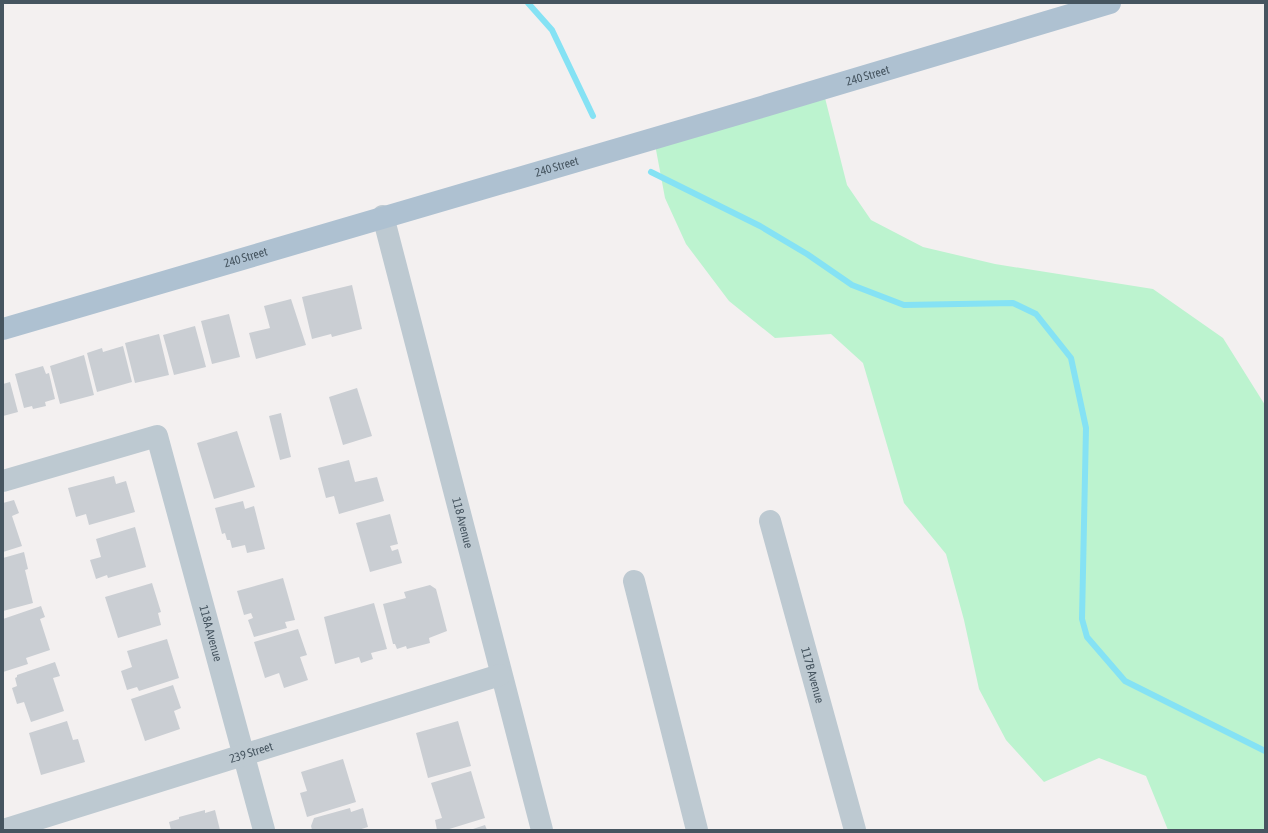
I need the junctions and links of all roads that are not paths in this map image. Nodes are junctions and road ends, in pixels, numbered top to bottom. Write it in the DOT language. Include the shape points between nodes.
graph roads {
  1 [pos="1110,3"];
  2 [pos="383,216"];
  3 [pos="3,329"];
  4 [pos="3,481"];
  5 [pos="770,521"];
  6 [pos="634,581"];
  7 [pos="500,675"];
  8 [pos="242,754"];
  9 [pos="3,830"];
  10 [pos="264,830"];
  11 [pos="542,830"];
  12 [pos="697,830"];
  13 [pos="855,830"];
  1 -- 2 [label="main road, 240 Street" via="823,90"];
  2 -- 3 [label="main road, 240 Street"];
  2 -- 7 [label="street, 118 Avenue"];
  4 -- 8 [label="street, 118A Avenue" via="157,436"];
  5 -- 13 [label="street, 117B Avenue"];
  6 -- 12 [label="street"];
  7 -- 8 [label="street, 239 Street"];
  7 -- 11 [label="street, 118 Avenue"];
  8 -- 9 [label="street, 239 Street"];
  8 -- 10 [label="street, 118A Avenue"];
}
